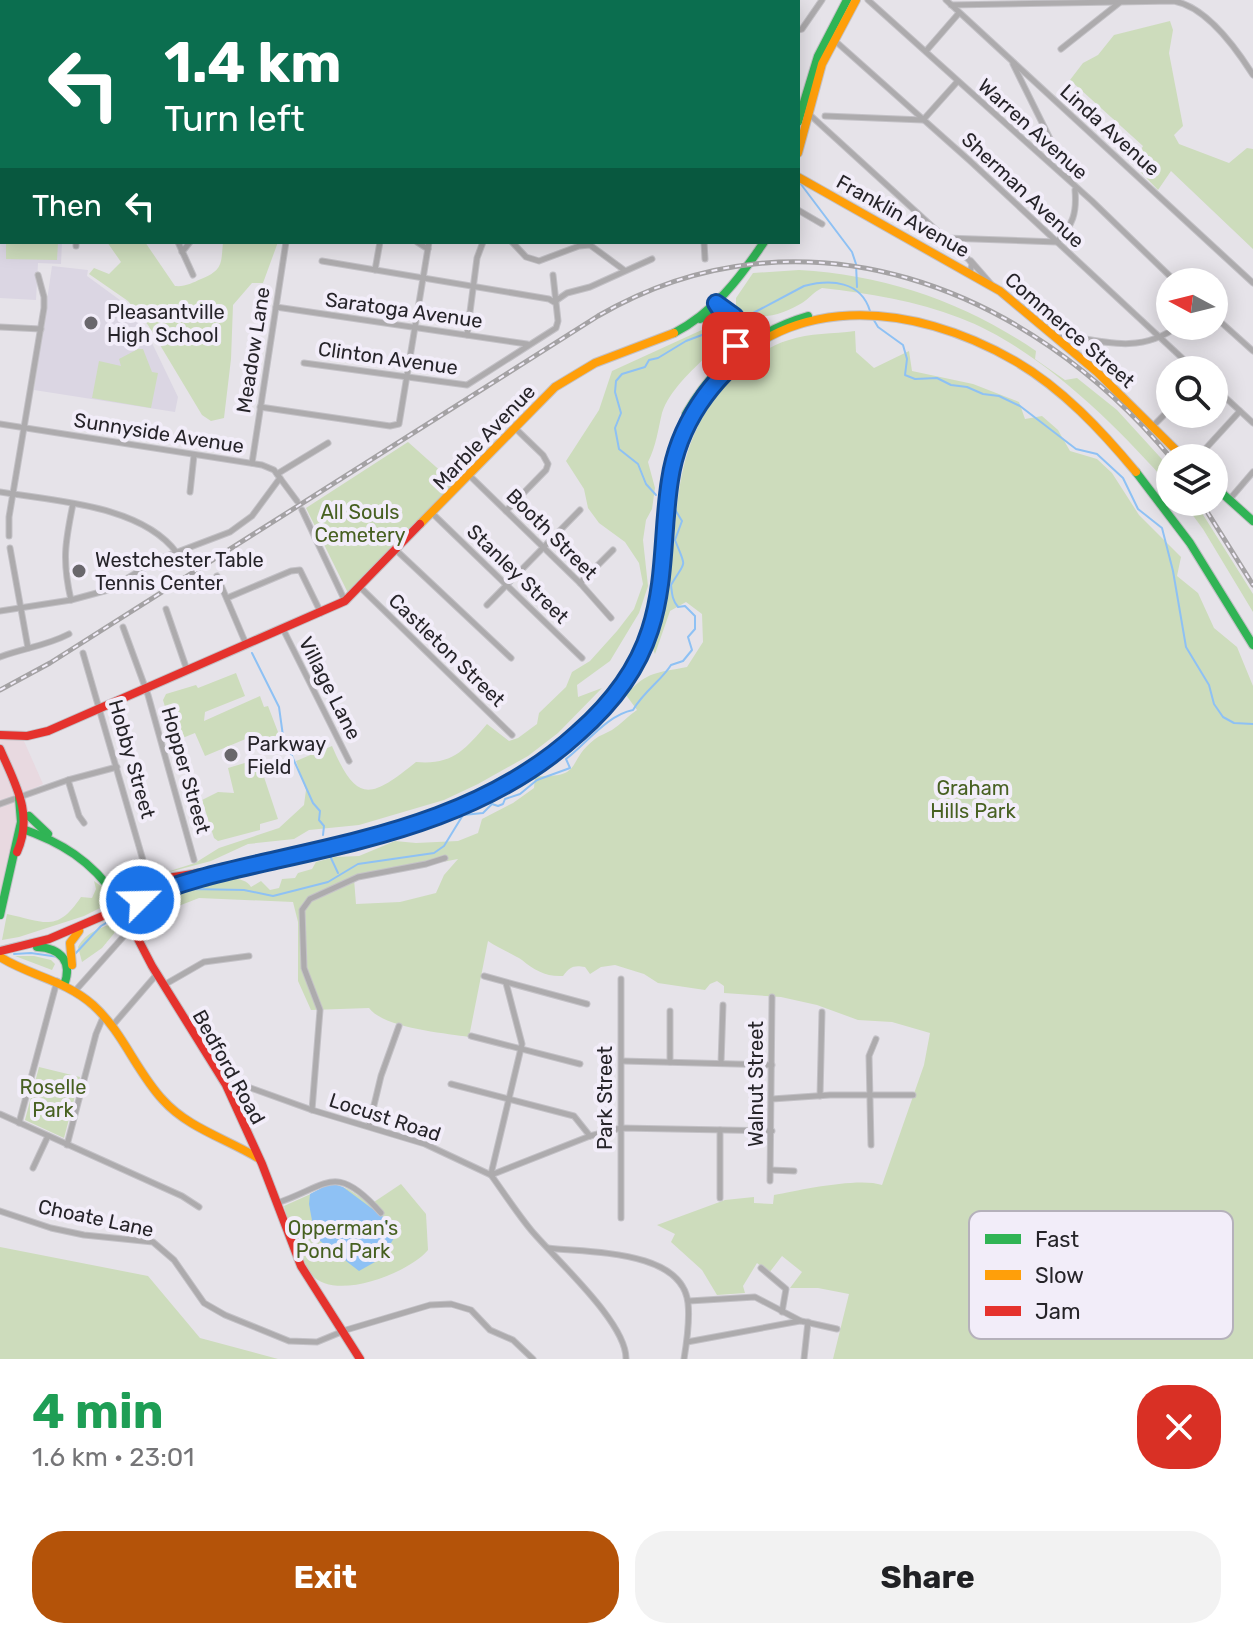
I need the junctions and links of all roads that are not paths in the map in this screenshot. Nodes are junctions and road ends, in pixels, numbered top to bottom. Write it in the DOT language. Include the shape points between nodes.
graph roads {
  1 [pos="822,0"];
  2 [pos="847,0"];
  3 [pos="856,0"];
  4 [pos="868,0"];
  5 [pos="946,0"];
  6 [pos="1049,1"];
  7 [pos="1133,1"];
  8 [pos="1120,2"];
  9 [pos="1187,2"];
  10 [pos="951,5"];
  11 [pos="960,13"];
  12 [pos="800,30"];
  13 [pos="830,37"];
  14 [pos="1061,49"];
  15 [pos="926,51"];
  16 [pos="1012,61"];
  17 [pos="1253,75"];
  18 [pos="957,82"];
  19 [pos="802,108"];
  20 [pos="825,116"];
  21 [pos="923,120"];
  22 [pos="800,130"];
  23 [pos="800,178"];
  24 [pos="1075,188"];
  25 [pos="800,211"];
  26 [pos="822,224"];
  27 [pos="945,238"];
  28 [pos="1057,242"];
  29 [pos="179,244"];
  30 [pos="188,244"];
  31 [pos="286,244"];
  32 [pos="380,244"];
  33 [pos="482,244"];
  34 [pos="514,244"];
  35 [pos="704,244"];
  36 [pos="763,244"];
  37 [pos="429,245"];
  38 [pos="182,252"];
  39 [pos="652,259"];
  40 [pos="705,259"];
  41 [pos="969,260"];
  42 [pos="322,261"];
  43 [pos="1161,268"];
  44 [pos="375,270"];
  45 [pos="624,270"];
  46 [pos="970,272"];
  47 [pos="38,275"];
  48 [pos="193,275"];
  49 [pos="553,275"];
  50 [pos="423,278"];
  51 [pos="1253,283"];
  52 [pos="473,285"];
  53 [pos="991,285"];
  54 [pos="729,289"];
  55 [pos="554,302"];
  56 [pos="716,303"];
  57 [pos="276,307"];
  58 [pos="864,312"];
  59 [pos="878,312"];
  60 [pos="731,318"];
  61 [pos="797,318"];
  62 [pos="695,321"];
  63 [pos="0,327"];
  64 [pos="414,327"];
  65 [pos="739,327"];
  66 [pos="41,329"];
  67 [pos="1228,329"];
  68 [pos="1049,332"];
  69 [pos="1156,333"];
  70 [pos="467,335"];
  71 [pos="1156,339"];
  72 [pos="1163,340"];
  73 [pos="528,344"];
  74 [pos="751,344"];
  75 [pos="1253,351"];
  76 [pos="1180,356"];
  77 [pos="304,363"];
  78 [pos="407,378"];
  79 [pos="700,390"];
  80 [pos="1228,400"];
  81 [pos="260,407"];
  82 [pos="1240,411"];
  83 [pos="1156,423"];
  84 [pos="1253,423"];
  85 [pos="0,424"];
  86 [pos="1153,426"];
  87 [pos="23,428"];
  88 [pos="515,428"];
  89 [pos="328,443"];
  90 [pos="1170,444"];
  91 [pos="1210,444"];
  92 [pos="194,455"];
  93 [pos="252,463"];
  94 [pos="1253,472"];
  95 [pos="469,475"];
  96 [pos="279,476"];
  97 [pos="0,492"];
  98 [pos="190,492"];
  99 [pos="12,494"];
  100 [pos="1229,500"];
  101 [pos="297,501"];
  102 [pos="73,504"];
  103 [pos="302,510"];
  104 [pos="580,510"];
  105 [pos="506,511"];
  106 [pos="432,513"];
  107 [pos="1253,521"];
  108 [pos="9,536"];
  109 [pos="543,547"];
  110 [pos="10,548"];
  111 [pos="396,550"];
  112 [pos="613,550"];
  113 [pos="177,553"];
  114 [pos="217,576"];
  115 [pos="580,583"];
  116 [pos="506,585"];
  117 [pos="360,587"];
  118 [pos="227,598"];
  119 [pos="71,600"];
  120 [pos="345,601"];
  121 [pos="487,605"];
  122 [pos="22,608"];
  123 [pos="166,609"];
  124 [pos="0,611"];
  125 [pos="321,613"];
  126 [pos="611,618"];
  127 [pos="123,627"];
  128 [pos="283,629"];
  129 [pos="69,634"];
  130 [pos="1253,634"];
  131 [pos="247,645"];
  132 [pos="1253,645"];
  133 [pos="28,648"];
  134 [pos="83,653"];
  135 [pos="0,657"];
  136 [pos="511,658"];
  137 [pos="582,658"];
  138 [pos="188,670"];
  139 [pos="146,689"];
  140 [pos="101,708"];
  141 [pos="0,735"];
  142 [pos="512,735"];
  143 [pos="18,736"];
  144 [pos="1,751"];
  145 [pos="349,761"];
  146 [pos="117,767"];
  147 [pos="68,780"];
  148 [pos="19,798"];
  149 [pos="0,804"];
  150 [pos="26,810"];
  151 [pos="84,823"];
  152 [pos="23,829"];
  153 [pos="49,837"];
  154 [pos="18,850"];
  155 [pos="445,858"];
  156 [pos="194,860"];
  157 [pos="199,873"];
  158 [pos="147,874"];
  159 [pos="110,887"];
  160 [pos="0,915"];
  161 [pos="88,925"];
  162 [pos="132,927"];
  163 [pos="17,948"];
  164 [pos="0,951"];
  165 [pos="249,956"];
  166 [pos="13,965"];
  167 [pos="0,966"];
  168 [pos="157,974"];
  169 [pos="484,976"];
  170 [pos="621,979"];
  171 [pos="506,983"];
  172 [pos="164,985"];
  173 [pos="66,986"];
  174 [pos="772,997"];
  175 [pos="587,1004"];
  176 [pos="723,1005"];
  177 [pos="670,1011"];
  178 [pos="822,1012"];
  179 [pos="104,1015"];
  180 [pos="113,1025"];
  181 [pos="399,1026"];
  182 [pos="471,1036"];
  183 [pos="876,1039"];
  184 [pos="521,1050"];
  185 [pos="622,1061"];
  186 [pos="670,1062"];
  187 [pos="721,1063"];
  188 [pos="580,1064"];
  189 [pos="772,1065"];
  190 [pos="221,1077"];
  191 [pos="451,1084"];
  192 [pos="870,1095"];
  193 [pos="913,1095"];
  194 [pos="820,1096"];
  195 [pos="772,1099"];
  196 [pos="510,1100"];
  197 [pos="312,1110"];
  198 [pos="0,1114"];
  199 [pos="19,1123"];
  200 [pos="369,1126"];
  201 [pos="621,1128"];
  202 [pos="720,1130"];
  203 [pos="772,1131"];
  204 [pos="48,1136"];
  205 [pos="590,1136"];
  206 [pos="67,1145"];
  207 [pos="871,1145"];
  208 [pos="260,1159"];
  209 [pos="33,1168"];
  210 [pos="771,1170"];
  211 [pos="794,1171"];
  212 [pos="491,1175"];
  213 [pos="770,1181"];
  214 [pos="720,1198"];
  215 [pos="277,1203"];
  216 [pos="199,1207"];
  217 [pos="0,1211"];
  218 [pos="381,1213"];
  219 [pos="621,1218"];
  220 [pos="546,1248"];
  221 [pos="761,1268"];
  222 [pos="688,1301"];
  223 [pos="782,1312"];
  224 [pos="805,1321"];
  225 [pos="837,1329"];
  226 [pos="341,1333"];
  227 [pos="687,1342"];
  228 [pos="360,1359"];
  229 [pos="533,1359"];
  230 [pos="626,1359"];
  231 [pos="684,1359"];
  232 [pos="804,1359"];
  1 -- 12 [label="street"];
  2 -- 13 [label="main road"];
  3 -- 13 [label="main road"];
  4 -- 15 [label="street, Warren Avenue"];
  5 -- 10 [label="street, Linda Avenue"];
  6 -- 8 [label="street"];
  6 -- 10 [label="street"];
  7 -- 8 [label="street"];
  7 -- 9 [label="street"];
  8 -- 14 [label="street"];
  9 -- 17 [label="street" via="1206,16"];
  10 -- 11 [label="street, Linda Avenue"];
  11 -- 15 [label="street"];
  11 -- 16 [label="street, Linda Avenue"];
  13 -- 19 [label="main road"];
  13 -- 21 [label="street, Sherman Avenue"];
  15 -- 18 [label="street, Warren Avenue"];
  16 -- 24 [label="street"];
  16 -- 51 [label="street, Linda Avenue"];
  18 -- 21 [label="street"];
  18 -- 24 [label="street, Warren Avenue"];
  19 -- 22 [label="main road"];
  19 -- 27 [label="street, Commerce Street"];
  20 -- 21 [label="street"];
  21 -- 28 [label="street, Sherman Avenue"];
  23 -- 46 [label="main road, Franklin Avenue"];
  24 -- 28 [label="street" via="1076,213"];
  24 -- 43 [label="street, Warren Avenue"];
  25 -- 26 [label="street"];
  27 -- 28 [label="street"];
  27 -- 41 [label="street, Commerce Street"];
  28 -- 69 [label="street, Sherman Avenue"];
  29 -- 38 [label="street"];
  30 -- 38 [label="street"];
  31 -- 57 [label="street, Meadow Lane"];
  32 -- 44 [label="street"];
  33 -- 52 [label="street"];
  34 -- 45 [label="street" via="539,261 590,245"];
  35 -- 40 [label="street"];
  36 -- 54 [label="main road, Marble Avenue"];
  37 -- 50 [label="street"];
  38 -- 48 [label="street"];
  39 -- 45 [label="street"];
  41 -- 46 [label="street"];
  41 -- 53 [label="street, Commerce Street"];
  42 -- 44 [label="street"];
  44 -- 50 [label="street"];
  45 -- 55 [label="street"];
  46 -- 53 [label="main road, Franklin Avenue"];
  47 -- 66 [label="street" via="44,297"];
  49 -- 55 [label="street"];
  50 -- 52 [label="street"];
  50 -- 64 [label="street"];
  52 -- 55 [label="street"];
  52 -- 70 [label="street"];
  53 -- 68 [label="main road, Commerce Street"];
  54 -- 56 [label="main road, Marble Avenue"];
  54 -- 60 [label="main road"];
  55 -- 73 [label="street" via="556,328"];
  56 -- 60 [label="main road"];
  56 -- 62 [label="main road, Marble Avenue"];
  57 -- 64 [label="street, Saratoga Avenue"];
  57 -- 81 [label="street, Meadow Lane"];
  58 -- 59 [label="main road"];
  58 -- 61 [label="main road" via="830,311"];
  58 -- 74 [label="main road" via="806,322"];
  59 -- 130 [label="main road" via="929,317 976,334 1072,398 1162,495"];
  59 -- 132 [label="main road" via="979,341 1036,376 1080,412 1163,504"];
  60 -- 62 [label="main road" via="715,314"];
  60 -- 65 [label="main road"];
  61 -- 65 [label="main road" via="757,332"];
  61 -- 74 [label="main road"];
  62 -- 88 [label="main road, Marble Avenue" via="582,368"];
  63 -- 66 [label="street"];
  64 -- 70 [label="street, Saratoga Avenue"];
  64 -- 78 [label="street"];
  65 -- 74 [label="main road"];
  65 -- 79 [label="main road" via="736,346 711,369"];
  66 -- 87 [label="street"];
  67 -- 75 [label="street"];
  68 -- 71 [label="street" via="1110,344"];
  68 -- 86 [label="main road, Commerce Street"];
  70 -- 73 [label="street, Saratoga Avenue"];
  72 -- 76 [label="street, Sherman Avenue"];
  73 -- 78 [label="street, Clinton Avenue" via="467,385"];
  74 -- 79 [label="main road" via="723,363"];
  74 -- 161 [label="main road" via="707,392 680,442 669,482 658,597 642,652 613,697 567,743 514,781 444,815 186,882"];
  77 -- 78 [label="street, Clinton Avenue"];
  78 -- 81 [label="street" via="399,424 390,426"];
  79 -- 157 [label="main road" via="668,464 656,578 643,634 621,678 578,727 526,768 449,808 375,832"];
  80 -- 82 [label="street"];
  81 -- 93 [label="street, Meadow Lane"];
  82 -- 84 [label="street"];
  82 -- 91 [label="street"];
  83 -- 86 [label="street"];
  85 -- 87 [label="street, Sunnyside Avenue"];
  86 -- 90 [label="main road, Commerce Street"];
  87 -- 92 [label="street, Sunnyside Avenue"];
  87 -- 99 [label="street"];
  88 -- 95 [label="main road, Marble Avenue"];
  88 -- 105 [label="street" via="548,464"];
  89 -- 96 [label="street"];
  92 -- 93 [label="street, Sunnyside Avenue"];
  92 -- 98 [label="street"];
  93 -- 96 [label="street, Sunnyside Avenue"];
  94 -- 100 [label="street"];
  95 -- 105 [label="street, Booth Street"];
  95 -- 106 [label="main road, Marble Avenue"];
  96 -- 101 [label="street, Sunnyside Avenue"];
  96 -- 113 [label="street" via="240,525"];
  97 -- 99 [label="street"];
  99 -- 102 [label="street"];
  99 -- 108 [label="street"];
  100 -- 107 [label="main road"];
  102 -- 113 [label="street" via="120,515 167,539"];
  102 -- 119 [label="street" via="64,548"];
  103 -- 120 [label="street"];
  104 -- 109 [label="street"];
  105 -- 109 [label="street, Booth Street"];
  106 -- 111 [label="main road, Marble Avenue"];
  106 -- 116 [label="street, Stanley Street"];
  109 -- 115 [label="street, Booth Street"];
  109 -- 116 [label="street"];
  110 -- 122 [label="street"];
  111 -- 117 [label="main road, Marble Avenue"];
  111 -- 136 [label="street"];
  112 -- 115 [label="street"];
  113 -- 119 [label="street" via="108,590"];
  114 -- 118 [label="street"];
  115 -- 126 [label="street, Booth Street"];
  116 -- 121 [label="street"];
  116 -- 137 [label="street, Stanley Street"];
  117 -- 120 [label="main road, Marble Avenue"];
  117 -- 142 [label="street, Castleton Street"];
  118 -- 125 [label="street" via="300,570"];
  118 -- 131 [label="street"];
  119 -- 122 [label="street"];
  120 -- 125 [label="main road, Marble Avenue"];
  122 -- 124 [label="street"];
  122 -- 133 [label="street"];
  123 -- 138 [label="street"];
  125 -- 128 [label="main road, Marble Avenue"];
  127 -- 139 [label="street, Hopper Street"];
  128 -- 131 [label="main road, Marble Avenue"];
  128 -- 145 [label="street, Village Lane"];
  129 -- 133 [label="street"];
  131 -- 138 [label="main road, Marble Avenue"];
  133 -- 135 [label="street"];
  134 -- 140 [label="street, Hobby Street"];
  138 -- 139 [label="main road, Marble Avenue"];
  139 -- 140 [label="main road, Marble Avenue"];
  139 -- 156 [label="street, Hopper Street"];
  140 -- 143 [label="main road, Marble Avenue" via="45,732"];
  140 -- 146 [label="street, Hobby Street"];
  141 -- 143 [label="main road, Marble Avenue"];
  143 -- 144 [label="main road"];
  144 -- 148 [label="main road"];
  146 -- 147 [label="street"];
  146 -- 158 [label="street, Hobby Street"];
  147 -- 148 [label="street"];
  147 -- 151 [label="street"];
  148 -- 149 [label="street"];
  148 -- 150 [label="main road"];
  148 -- 152 [label="main road"];
  150 -- 152 [label="main road"];
  150 -- 153 [label="main road"];
  152 -- 153 [label="main road, Bedford Road"];
  152 -- 154 [label="main road"];
  153 -- 154 [label="main road" via="28,840"];
  153 -- 159 [label="main road, Bedford Road" via="91,866"];
  154 -- 160 [label="main road"];
  155 -- 197 [label="street" via="358,877 310,899 302,910 304,968 320,1010"];
  157 -- 159 [label="main road"];
  157 -- 164 [label="main road" via="62,931"];
  159 -- 162 [label="main road, Bedford Road, bridge"];
  161 -- 163 [label="main road"];
  161 -- 173 [label="main road" via="70,943 73,972"];
  162 -- 168 [label="main road, Bedford Road"];
  162 -- 173 [label="street"];
  163 -- 164 [label="main road"];
  163 -- 173 [label="main road" via="45,946 58,951 69,965"];
  164 -- 166 [label="main road"];
  165 -- 172 [label="street" via="204,962"];
  166 -- 167 [label="main road"];
  166 -- 173 [label="main road"];
  168 -- 172 [label="main road, Bedford Road"];
  168 -- 180 [label="street"];
  169 -- 171 [label="street"];
  170 -- 185 [label="street, Park Street"];
  171 -- 175 [label="street"];
  171 -- 184 [label="street"];
  172 -- 190 [label="main road, Bedford Road"];
  173 -- 179 [label="main road"];
  173 -- 199 [label="street"];
  174 -- 189 [label="street, Walnut Street"];
  176 -- 187 [label="street"];
  177 -- 186 [label="street"];
  178 -- 194 [label="street"];
  179 -- 180 [label="main road"];
  179 -- 206 [label="street"];
  180 -- 208 [label="main road" via="168,1106"];
  181 -- 200 [label="street"];
  182 -- 184 [label="street"];
  183 -- 192 [label="street" via="869,1056"];
  184 -- 188 [label="street"];
  184 -- 196 [label="street"];
  185 -- 186 [label="street"];
  185 -- 201 [label="street, Park Street"];
  186 -- 187 [label="street"];
  187 -- 189 [label="street"];
  189 -- 195 [label="street, Walnut Street"];
  190 -- 197 [label="street, Locust Road"];
  190 -- 208 [label="main road, Bedford Road"];
  191 -- 196 [label="street"];
  192 -- 193 [label="street"];
  192 -- 194 [label="street"];
  192 -- 207 [label="street"];
  194 -- 195 [label="street"];
  195 -- 203 [label="street, Walnut Street"];
  196 -- 205 [label="street" via="574,1116"];
  196 -- 212 [label="street"];
  197 -- 200 [label="street, Locust Road"];
  198 -- 199 [label="street"];
  199 -- 204 [label="street"];
  200 -- 212 [label="street, Locust Road" via="425,1144"];
  201 -- 202 [label="street"];
  201 -- 205 [label="street"];
  201 -- 219 [label="street, Park Street"];
  202 -- 203 [label="street"];
  202 -- 214 [label="street"];
  203 -- 210 [label="street, Walnut Street"];
  204 -- 206 [label="street"];
  204 -- 209 [label="street"];
  205 -- 212 [label="street"];
  206 -- 216 [label="street"];
  208 -- 215 [label="main road, Bedford Road"];
  210 -- 211 [label="street, Walnut Street"];
  210 -- 213 [label="street, Walnut Street"];
  212 -- 220 [label="street"];
  215 -- 218 [label="street" via="333,1181 361,1194"];
  215 -- 226 [label="main road, Bedford Road" via="301,1266"];
  217 -- 226 [label="street, Choate Lane" via="68,1231 153,1242 174,1260 204,1303 289,1341 317,1342"];
  220 -- 222 [label="street" via="657,1264 675,1277"];
  220 -- 230 [label="street" via="609,1316"];
  221 -- 223 [label="street" via="786,1289"];
  222 -- 223 [label="street" via="755,1297"];
  222 -- 227 [label="street"];
  223 -- 224 [label="street"];
  224 -- 225 [label="street"];
  224 -- 227 [label="street"];
  224 -- 232 [label="street"];
  226 -- 228 [label="main road, Bedford Road"];
  226 -- 229 [label="street, Choate Lane" via="430,1305 451,1304 471,1310"];
  227 -- 231 [label="street"];
}
